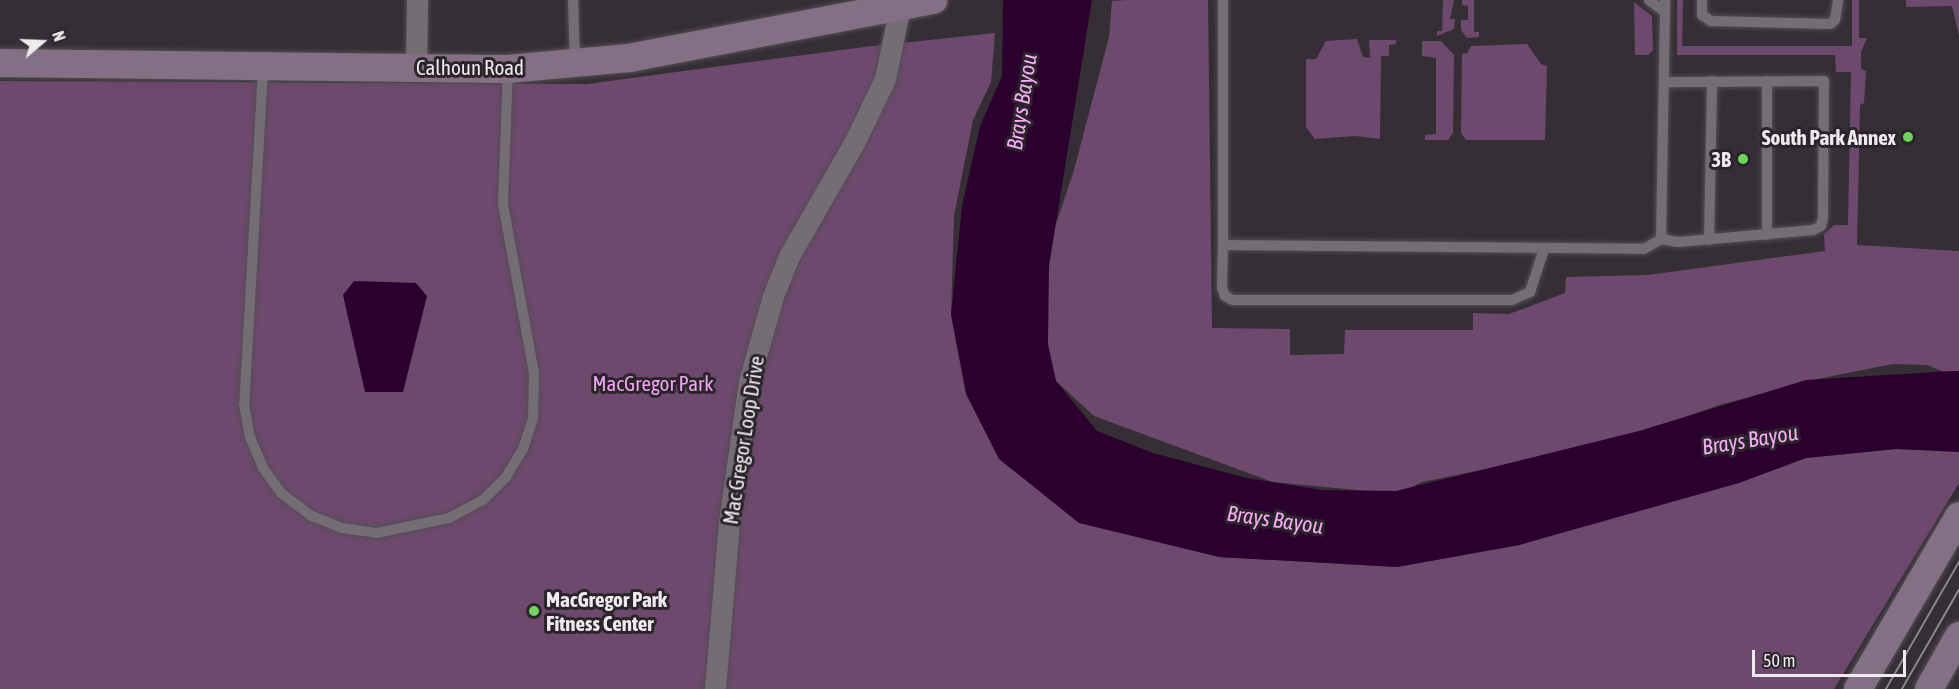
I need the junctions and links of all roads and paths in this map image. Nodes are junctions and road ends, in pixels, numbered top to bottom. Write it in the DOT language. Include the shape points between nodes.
graph roads {
  1 [pos="417,0"];
  2 [pos="573,0"];
  3 [pos="934,0"];
  4 [pos="1223,0"];
  5 [pos="1649,0"];
  6 [pos="1665,0"];
  7 [pos="1702,0"];
  8 [pos="1838,0"];
  9 [pos="900,3"];
  10 [pos="1665,12"];
  11 [pos="0,63"];
  12 [pos="575,63"];
  13 [pos="263,65"];
  14 [pos="416,67"];
  15 [pos="508,69"];
  16 [pos="1712,81"];
  17 [pos="1767,81"];
  18 [pos="1665,82"];
  19 [pos="1767,234"];
  20 [pos="1661,238"];
  21 [pos="1709,240"];
  22 [pos="1223,245"];
  23 [pos="1544,249"];
  24 [pos="1959,516"];
  25 [pos="1959,636"];
  26 [pos="719,666"];
  27 [pos="715,689"];
  28 [pos="734,689"];
  29 [pos="1858,689"];
  30 [pos="1929,689"];
  1 -- 14 [label="street"];
  2 -- 12 [label="lane"];
  3 -- 9 [label="street, Calhoun Road"];
  4 -- 22 [label="lane"];
  5 -- 10 [label="lane"];
  6 -- 10 [label="lane"];
  7 -- 8 [label="lane" via="1702,15 1711,21 1830,24 1838,13"];
  9 -- 12 [label="street, Calhoun Road" via="685,48"];
  9 -- 26 [label="street, Mac Gregor Loop Drive" via="885,79 854,143 816,205 772,296 749,381 729,522"];
  10 -- 18 [label="lane"];
  11 -- 13 [label="street, Calhoun Road"];
  12 -- 15 [label="street, Calhoun Road"];
  13 -- 14 [label="street, Calhoun Road"];
  13 -- 15 [label="lane" via="244,404 250,437 263,468 281,493 312,516 342,528 377,533 449,518 483,500 506,477 523,449 532,418 534,373 503,204"];
  14 -- 15 [label="street, Calhoun Road"];
  16 -- 17 [label="lane"];
  16 -- 18 [label="lane"];
  16 -- 21 [label="lane"];
  17 -- 19 [label="lane"];
  17 -- 19 [label="lane" via="1824,81 1821,226"];
  18 -- 20 [label="lane"];
  19 -- 21 [label="lane"];
  20 -- 21 [label="lane" via="1678,242"];
  20 -- 23 [label="lane" via="1644,249"];
  22 -- 23 [label="lane"];
  22 -- 23 [label="lane" via="1225,296 1245,300 1512,300 1530,292"];
  24 -- 29 [label="street"];
  25 -- 30 [label="street"];
  26 -- 27 [label="street, Mac Gregor Loop Drive"];
  26 -- 28 [label="street"];
}
